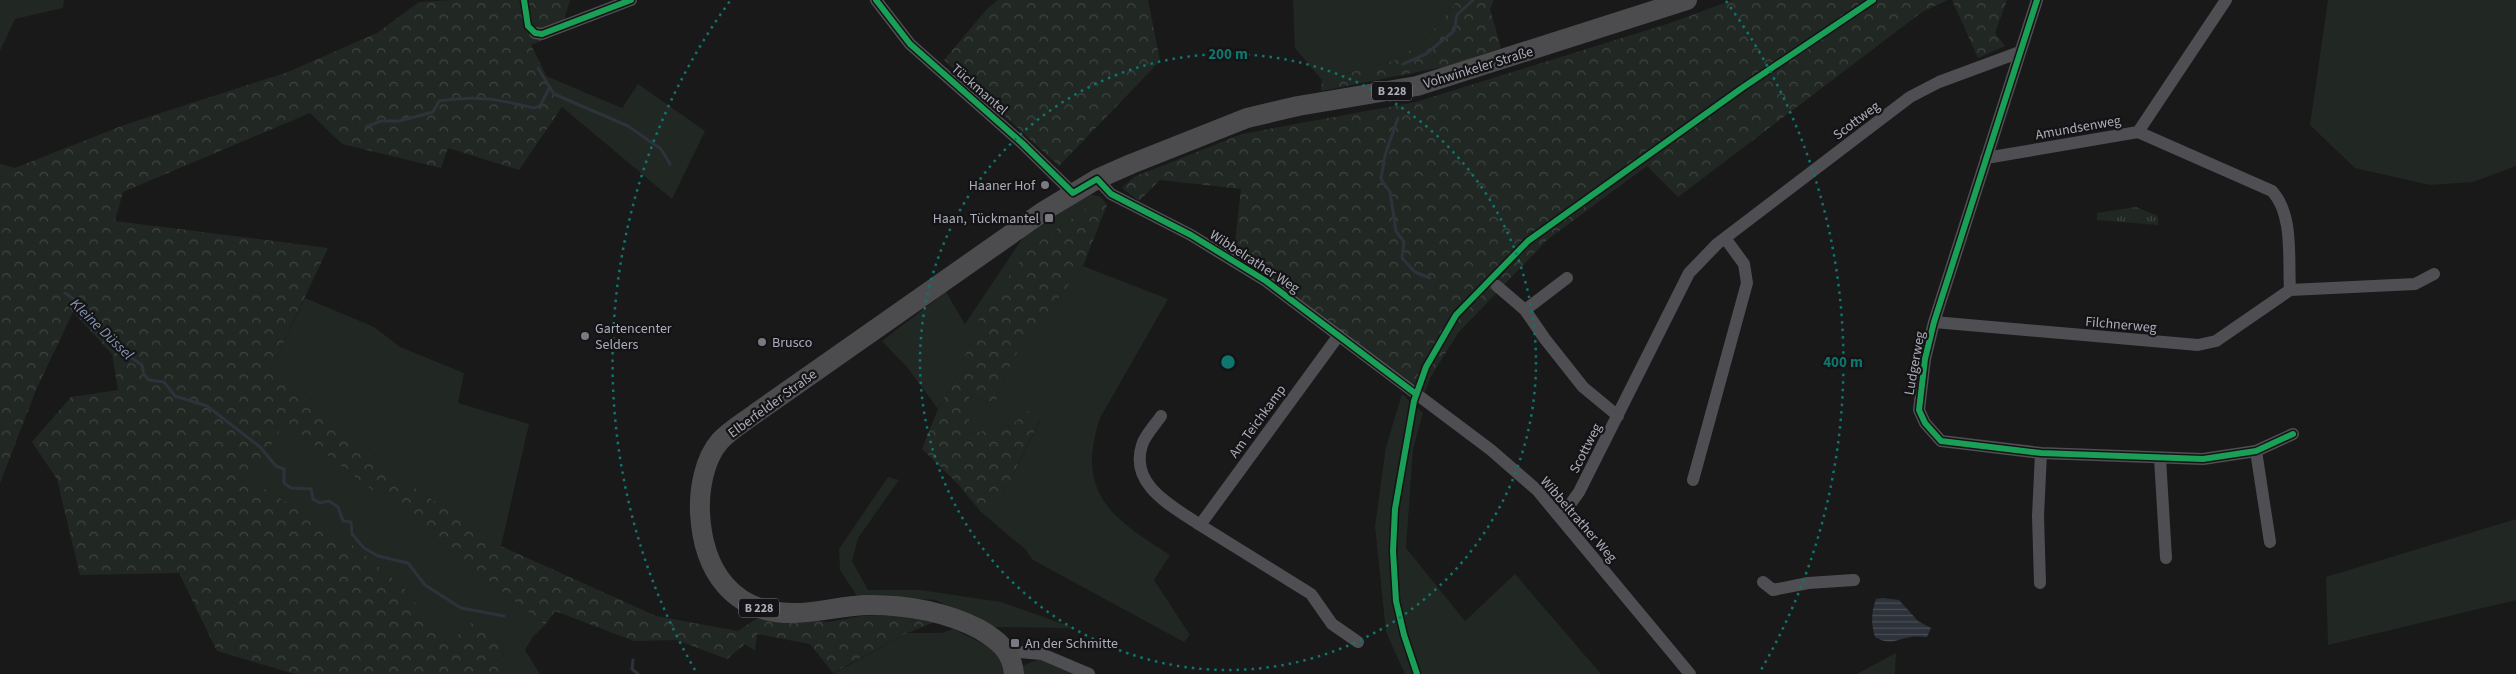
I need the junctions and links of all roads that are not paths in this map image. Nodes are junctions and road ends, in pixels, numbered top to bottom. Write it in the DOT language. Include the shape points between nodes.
graph roads {
  1 [pos="631,0"];
  2 [pos="876,0"];
  3 [pos="1687,0"];
  4 [pos="2037,0"];
  5 [pos="2226,0"];
  6 [pos="535,33"];
  7 [pos="2020,52"];
  8 [pos="2138,132"];
  9 [pos="1986,158"];
  10 [pos="1098,179"];
  11 [pos="1073,193"];
  12 [pos="1724,238"];
  13 [pos="2434,274"];
  14 [pos="1567,278"];
  15 [pos="1497,286"];
  16 [pos="2290,290"];
  17 [pos="1525,310"];
  18 [pos="1934,322"];
  19 [pos="1339,335"];
  20 [pos="1427,402"];
  21 [pos="1161,416"];
  22 [pos="1618,416"];
  23 [pos="2293,434"];
  24 [pos="2256,451"];
  25 [pos="2041,454"];
  26 [pos="2160,458"];
  27 [pos="1693,480"];
  28 [pos="1561,518"];
  29 [pos="1200,525"];
  30 [pos="2270,542"];
  31 [pos="2166,558"];
  32 [pos="1854,580"];
  33 [pos="1763,582"];
  34 [pos="2040,583"];
  35 [pos="1358,642"];
  36 [pos="1008,651"];
  37 [pos="1014,674"];
  38 [pos="1089,674"];
  39 [pos="1690,674"];
  1 -- 6 [label="street" via="542,34"];
  2 -- 11 [label="street, Tückmantel" via="910,44"];
  3 -- 10 [label="main road, Vohwinkeler Straße / B 228" via="1417,86 1290,107 1247,118"];
  4 -- 7 [label="street, Ludgerweg"];
  5 -- 8 [label="street, Amundsenweg"];
  7 -- 9 [label="street, Ludgerweg"];
  7 -- 12 [label="street, Scottweg" via="1939,82 1910,98"];
  8 -- 9 [label="street, Amundsenweg"];
  8 -- 16 [label="street" via="2272,191 2282,204 2286,223"];
  9 -- 18 [label="street, Ludgerweg"];
  10 -- 11 [label="main road, Elberfelder Straße / B 228"];
  10 -- 19 [label="street, Wibbelrather Weg" via="1111,194 1191,235 1266,281"];
  11 -- 36 [label="main road, Elberfelder Straße / B 228" via="729,433 711,454 703,482 701,521 706,550 724,586 745,603 778,613 868,605 920,608 956,618 993,637"];
  12 -- 22 [label="street, Scottweg" via="1689,273"];
  12 -- 27 [label="street" via="1744,264 1747,283"];
  13 -- 16 [label="street" via="2415,284"];
  14 -- 17 [label="street"];
  15 -- 17 [label="street, Scottweg"];
  16 -- 18 [label="street, Filchnerweg" via="2216,341 2198,345"];
  17 -- 22 [label="street, Scottweg" via="1583,387"];
  18 -- 25 [label="street, Ludgerweg" via="1920,389 1919,410 1925,423 1941,441"];
  19 -- 20 [label="street, Wibbelrather Weg"];
  19 -- 29 [label="street, Am Teichkamp"];
  20 -- 28 [label="street, Wibbeltrather Weg" via="1491,450 1537,490"];
  21 -- 29 [label="street" via="1142,444 1142,475 1150,488"];
  22 -- 28 [label="street, Scottweg" via="1579,492"];
  23 -- 24 [label="street, Ludgerweg"];
  24 -- 26 [label="street, Ludgerweg" via="2203,459"];
  24 -- 30 [label="street"];
  25 -- 26 [label="street, Ludgerweg"];
  25 -- 34 [label="street" via="2038,516"];
  26 -- 31 [label="street"];
  28 -- 39 [label="street, Wibbeltrather Weg"];
  29 -- 35 [label="street" via="1311,594 1332,624"];
  32 -- 33 [label="street" via="1808,583 1773,590"];
  36 -- 37 [label="main road"];
  36 -- 38 [label="street" via="1042,654"];
}
